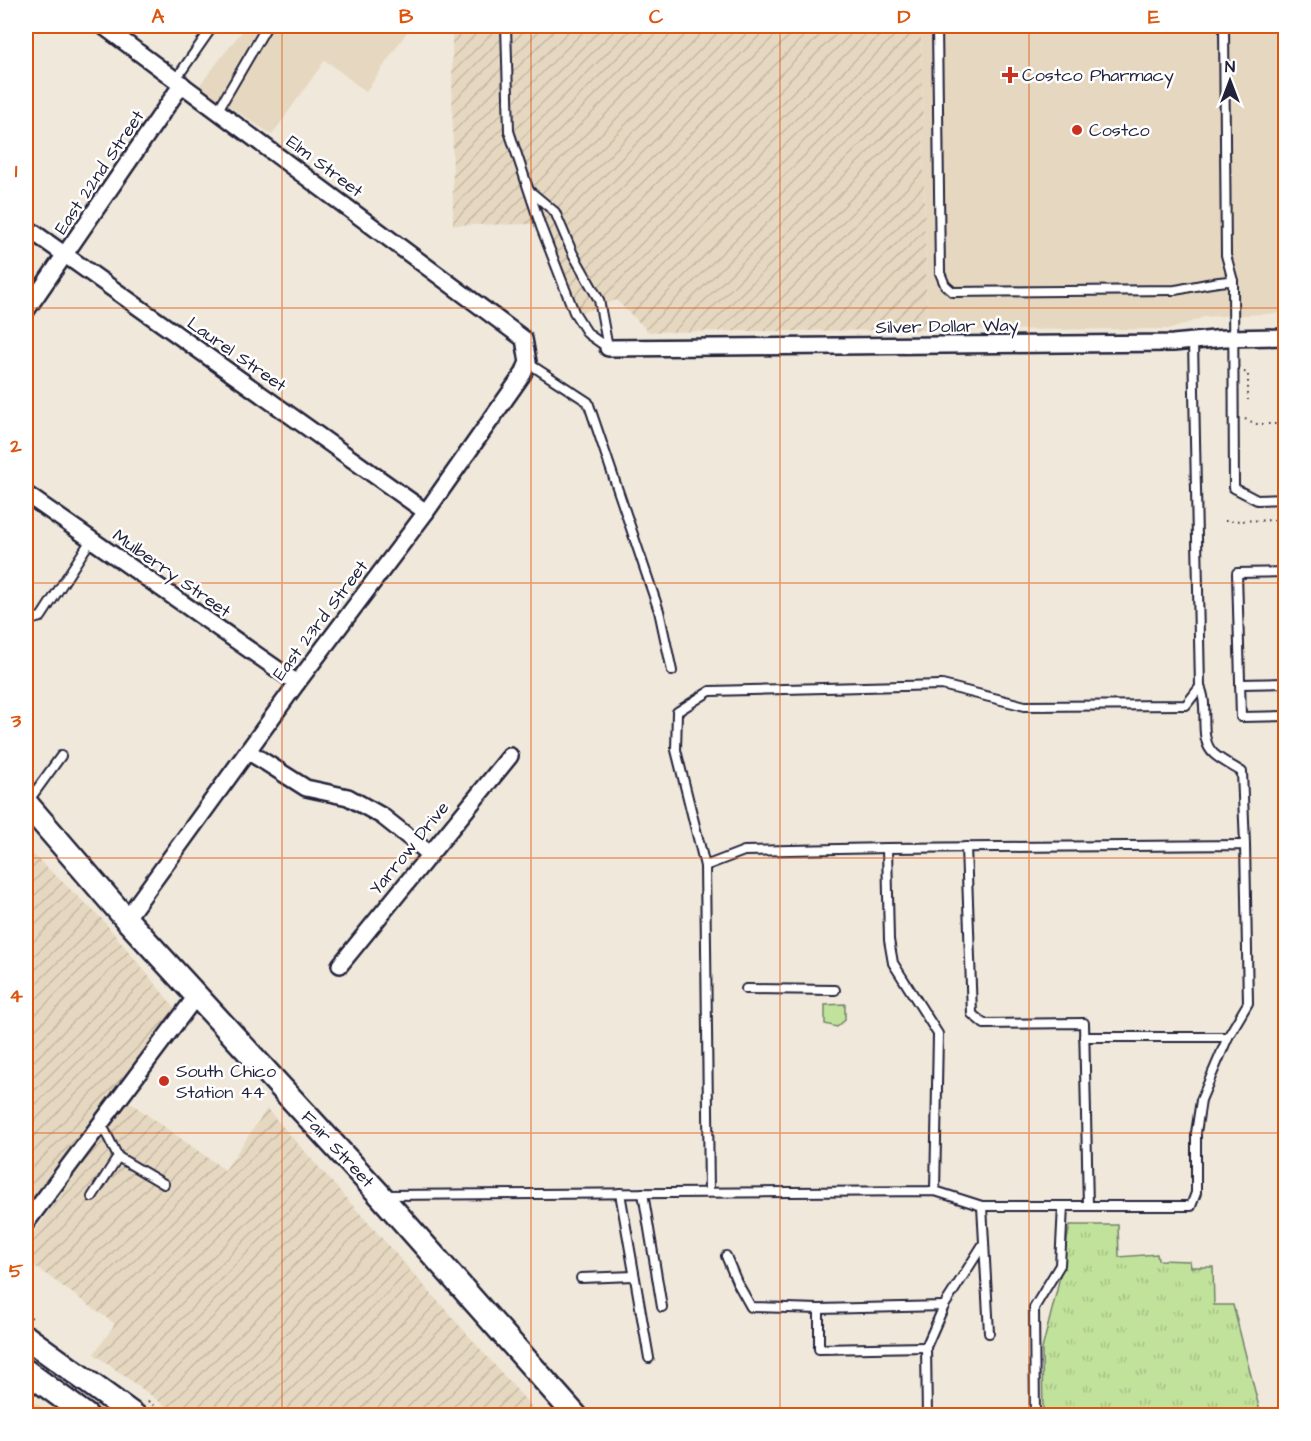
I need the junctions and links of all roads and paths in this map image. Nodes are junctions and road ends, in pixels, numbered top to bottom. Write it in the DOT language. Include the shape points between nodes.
graph roads {
  1 [pos="103,26"];
  2 [pos="213,26"];
  3 [pos="267,26"];
  4 [pos="506,26"];
  5 [pos="937,26"];
  6 [pos="1224,26"];
  7 [pos="179,81"];
  8 [pos="218,110"];
  9 [pos="530,192"];
  10 [pos="26,227"];
  11 [pos="65,256"];
  12 [pos="1233,281"];
  13 [pos="26,311"];
  14 [pos="1286,337"];
  15 [pos="1233,338"];
  16 [pos="1193,341"];
  17 [pos="608,348"];
  18 [pos="528,363"];
  19 [pos="1243,363"];
  20 [pos="1248,400"];
  21 [pos="1242,415"];
  22 [pos="1276,424"];
  23 [pos="26,494"];
  24 [pos="1286,499"];
  25 [pos="426,512"];
  26 [pos="1286,520"];
  27 [pos="1225,521"];
  28 [pos="91,540"];
  29 [pos="1286,572"];
  30 [pos="26,615"];
  31 [pos="672,671"];
  32 [pos="297,683"];
  33 [pos="1286,683"];
  34 [pos="1240,684"];
  35 [pos="1200,687"];
  36 [pos="1286,717"];
  37 [pos="249,752"];
  38 [pos="61,756"];
  39 [pos="510,756"];
  40 [pos="26,804"];
  41 [pos="1245,845"];
  42 [pos="966,847"];
  43 [pos="887,848"];
  44 [pos="430,854"];
  45 [pos="705,866"];
  46 [pos="126,919"];
  47 [pos="340,965"];
  48 [pos="746,989"];
  49 [pos="835,990"];
  50 [pos="197,995"];
  51 [pos="1084,1037"];
  52 [pos="1228,1037"];
  53 [pos="98,1126"];
  54 [pos="118,1157"];
  55 [pos="164,1184"];
  56 [pos="935,1191"];
  57 [pos="709,1192"];
  58 [pos="620,1193"];
  59 [pos="642,1193"];
  60 [pos="380,1195"];
  61 [pos="92,1197"];
  62 [pos="982,1206"];
  63 [pos="1063,1206"];
  64 [pos="1088,1206"];
  65 [pos="26,1223"];
  66 [pos="984,1244"];
  67 [pos="726,1256"];
  68 [pos="634,1276"];
  69 [pos="580,1278"];
  70 [pos="944,1306"];
  71 [pos="662,1307"];
  72 [pos="819,1309"];
  73 [pos="989,1333"];
  74 [pos="26,1337"];
  75 [pos="926,1347"];
  76 [pos="649,1358"];
  77 [pos="26,1371"];
  78 [pos="84,1415"];
  79 [pos="135,1416"];
  80 [pos="576,1416"];
  81 [pos="927,1416"];
  82 [pos="1035,1416"];
  1 -- 7 [label="street, Elm Street"];
  2 -- 7 [label="lane"];
  3 -- 8 [label="lane"];
  4 -- 9 [label="lane" via="509,131"];
  5 -- 12 [label="lane" via="940,273 953,292 1175,290 1213,280"];
  6 -- 12 [label="lane" via="1226,255"];
  7 -- 8 [label="street, Elm Street"];
  7 -- 11 [label="street, East 22nd Street"];
  8 -- 18 [label="street, Elm Street" via="524,339"];
  9 -- 17 [label="lane" via="574,312 588,334"];
  9 -- 17 [label="lane" via="555,212 599,300"];
  10 -- 11 [label="street, Laurel Street"];
  11 -- 13 [label="street, East 22nd Street"];
  11 -- 25 [label="street, Laurel Street"];
  12 -- 15 [label="lane"];
  14 -- 15 [label="street, Silver Dollar Way"];
  15 -- 16 [label="street, Silver Dollar Way"];
  15 -- 24 [label="lane" via="1234,488 1257,500"];
  16 -- 17 [label="street, Silver Dollar Way"];
  16 -- 35 [label="lane"];
  18 -- 25 [label="street, East 23rd Street"];
  18 -- 31 [label="lane" via="588,402 659,611"];
  19 -- 20 [label="path" via="1241,373 1248,373"];
  21 -- 22 [label="path" via="1247,422"];
  23 -- 28 [label="street, Mulberry Street"];
  25 -- 32 [label="street, East 23rd Street"];
  26 -- 27 [label="path"];
  28 -- 30 [label="lane" via="41,617 33,619"];
  28 -- 32 [label="street, Mulberry Street"];
  29 -- 34 [label="lane" via="1237,573"];
  32 -- 37 [label="street, East 23rd Street"];
  33 -- 34 [label="lane"];
  34 -- 36 [label="lane" via="1241,717"];
  35 -- 41 [label="lane" via="1205,698 1206,743 1214,754 1242,772"];
  35 -- 45 [label="lane" via="1186,705 1024,706 942,684 710,691 677,712 676,722 676,750"];
  37 -- 44 [label="street" via="306,788 348,797 382,816"];
  37 -- 46 [label="street, East 23rd Street"];
  38 -- 40 [label="lane"];
  39 -- 44 [label="street, Yarrow Drive"];
  40 -- 46 [label="street, Fair Street"];
  41 -- 42 [label="lane"];
  41 -- 52 [label="lane" via="1248,1003"];
  42 -- 43 [label="lane"];
  42 -- 51 [label="lane" via="972,1014 984,1023 1084,1023"];
  43 -- 45 [label="lane" via="744,851"];
  43 -- 56 [label="lane" via="893,963 938,1034"];
  44 -- 47 [label="street, Yarrow Drive"];
  45 -- 57 [label="lane"];
  46 -- 50 [label="street, Fair Street"];
  48 -- 49 [label="lane"];
  50 -- 53 [label="street"];
  50 -- 60 [label="street, Fair Street"];
  51 -- 52 [label="lane"];
  51 -- 64 [label="lane"];
  52 -- 64 [label="lane" via="1201,1100 1196,1133 1196,1193 1191,1206"];
  53 -- 54 [label="lane" via="105,1131"];
  53 -- 65 [label="street"];
  54 -- 55 [label="lane"];
  54 -- 61 [label="lane"];
  56 -- 57 [label="lane"];
  56 -- 62 [label="lane"];
  57 -- 59 [label="lane"];
  58 -- 59 [label="lane"];
  58 -- 60 [label="lane"];
  58 -- 68 [label="lane"];
  59 -- 71 [label="lane"];
  60 -- 80 [label="street, Fair Street"];
  62 -- 63 [label="lane"];
  62 -- 66 [label="lane"];
  63 -- 64 [label="lane"];
  63 -- 82 [label="lane" via="1060,1265 1034,1308"];
  66 -- 70 [label="lane"];
  66 -- 73 [label="lane"];
  67 -- 72 [label="lane" via="751,1307"];
  68 -- 69 [label="lane"];
  68 -- 76 [label="lane"];
  70 -- 72 [label="lane"];
  70 -- 75 [label="lane"];
  72 -- 75 [label="lane" via="819,1349"];
  74 -- 79 [label="street"];
  75 -- 81 [label="lane"];
  77 -- 78 [label="street"];
}
